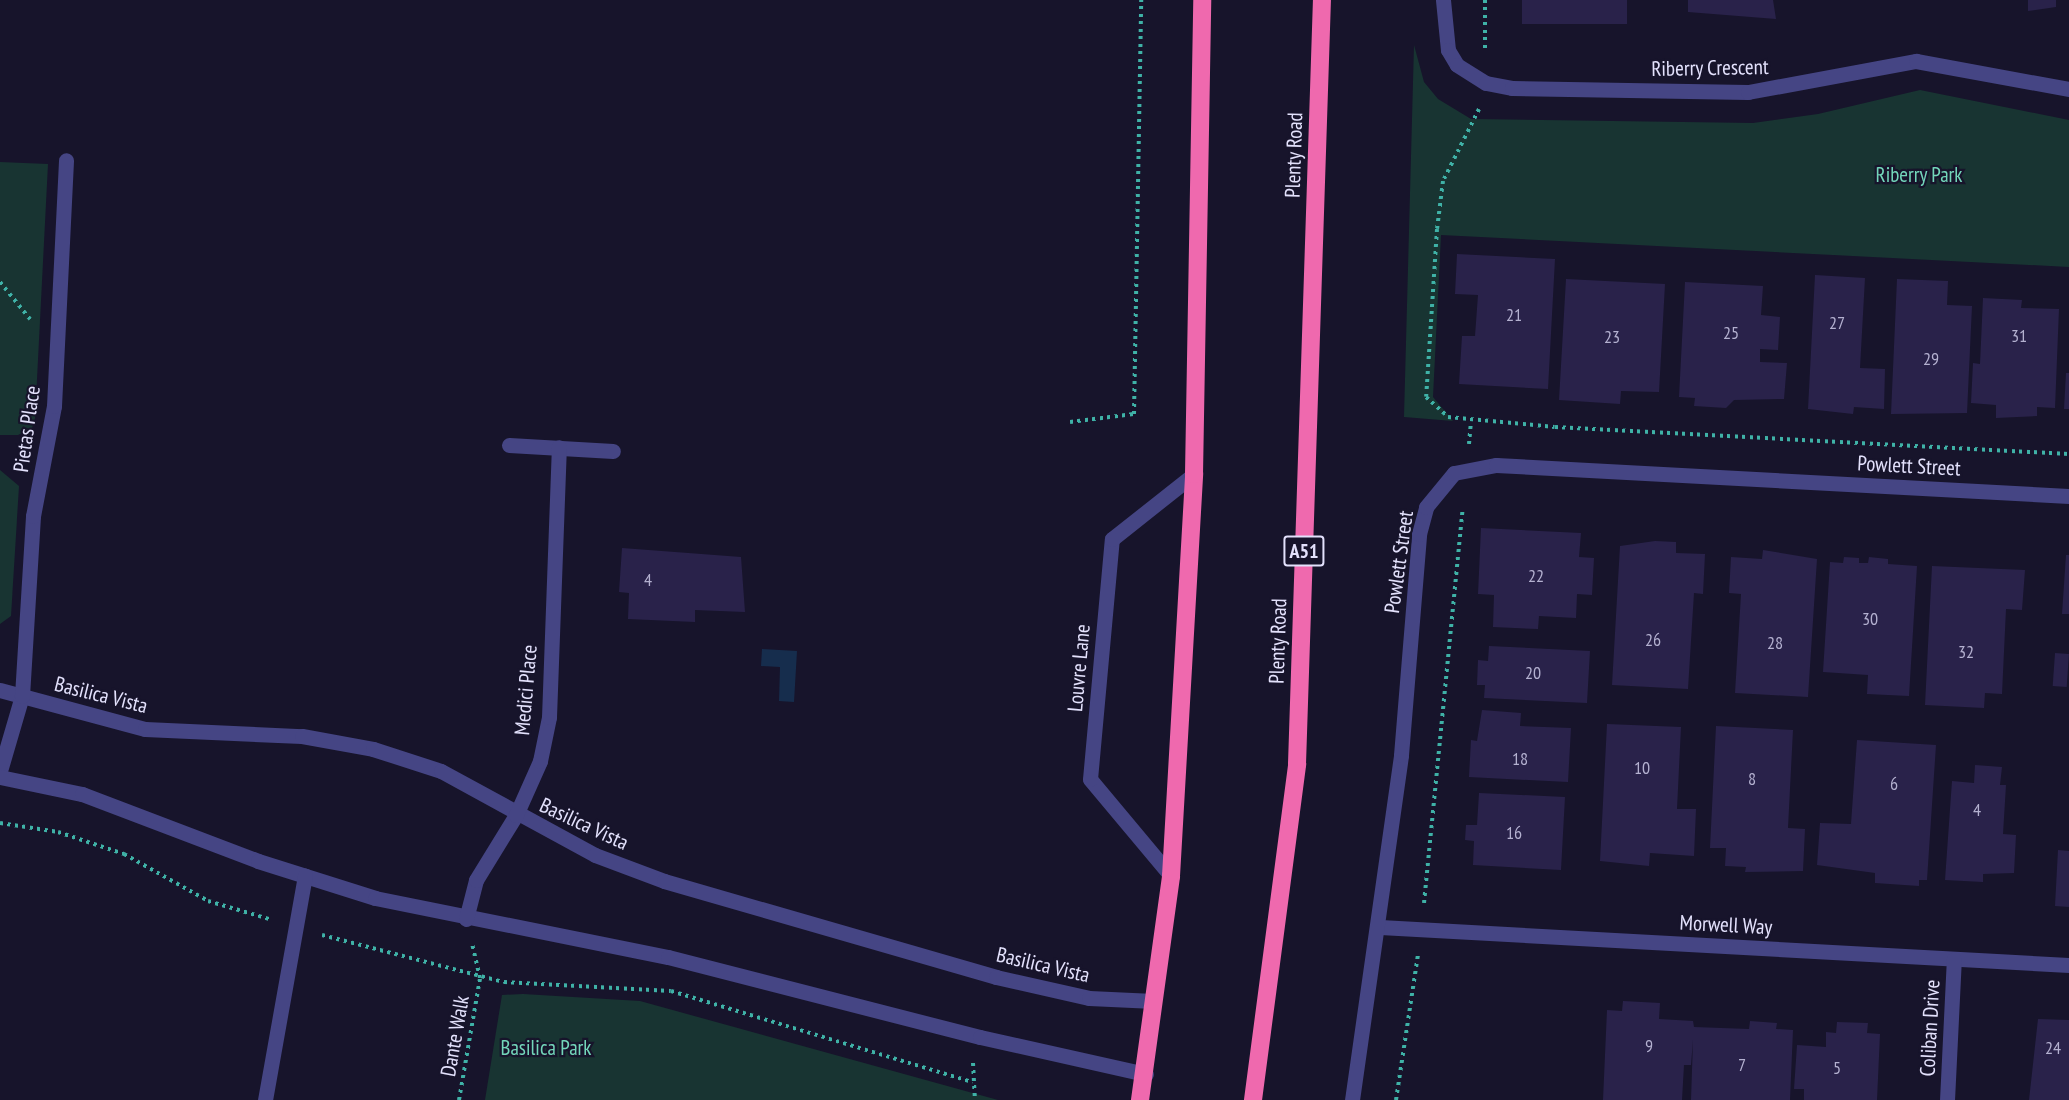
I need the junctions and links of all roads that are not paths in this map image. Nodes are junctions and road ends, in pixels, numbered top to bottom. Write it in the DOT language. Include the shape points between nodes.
graph roads {
  1 [pos="1202,0"];
  2 [pos="1322,0"];
  3 [pos="1443,0"];
  4 [pos="2069,89"];
  5 [pos="66,160"];
  6 [pos="509,445"];
  7 [pos="559,447"];
  8 [pos="613,451"];
  9 [pos="1194,474"];
  10 [pos="2069,496"];
  11 [pos="0,690"];
  12 [pos="22,696"];
  13 [pos="0,771"];
  14 [pos="0,777"];
  15 [pos="516,815"];
  16 [pos="305,876"];
  17 [pos="1171,876"];
  18 [pos="466,919"];
  19 [pos="1380,927"];
  20 [pos="1954,959"];
  21 [pos="2069,965"];
  22 [pos="1154,1001"];
  23 [pos="1146,1074"];
  24 [pos="265,1100"];
  25 [pos="1140,1100"];
  26 [pos="1253,1100"];
  27 [pos="1352,1100"];
  28 [pos="1947,1100"];
  1 -- 9 [label="highway"];
  2 -- 26 [label="highway, Plenty Road / A51" via="1297,764"];
  3 -- 4 [label="street, Riberry Crescent" via="1448,50 1457,65 1486,83 1546,90 1748,92 1916,61"];
  5 -- 12 [label="street, Pietas Place" via="54,406 33,516"];
  6 -- 7 [label="street"];
  7 -- 8 [label="street"];
  7 -- 15 [label="street, Medici Place" via="549,717 540,761"];
  9 -- 17 [label="highway"];
  9 -- 17 [label="street, Louvre Lane" via="1112,539 1090,779"];
  10 -- 19 [label="street, Powlett Street" via="1496,465 1467,469 1439,486 1426,507 1419,534"];
  11 -- 12 [label="street, Basilica Vista"];
  12 -- 13 [label="street, Pietas Place"];
  12 -- 15 [label="street, Basilica Vista" via="146,729 302,736 373,749 441,771"];
  14 -- 16 [label="street" via="82,794"];
  15 -- 18 [label="street, Medici Place" via="476,880"];
  15 -- 22 [label="street, Basilica Vista" via="595,855 687,888 996,978 1089,998"];
  16 -- 18 [label="street"];
  16 -- 24 [label="street" via="293,926"];
  17 -- 22 [label="highway"];
  18 -- 23 [label="street" via="668,957 980,1037"];
  19 -- 20 [label="street, Morwell Way"];
  19 -- 27 [label="street, Powlett Street"];
  20 -- 21 [label="street, Morwell Way"];
  20 -- 28 [label="street, Coliban Drive"];
  22 -- 23 [label="highway"];
  23 -- 25 [label="highway"];
}
